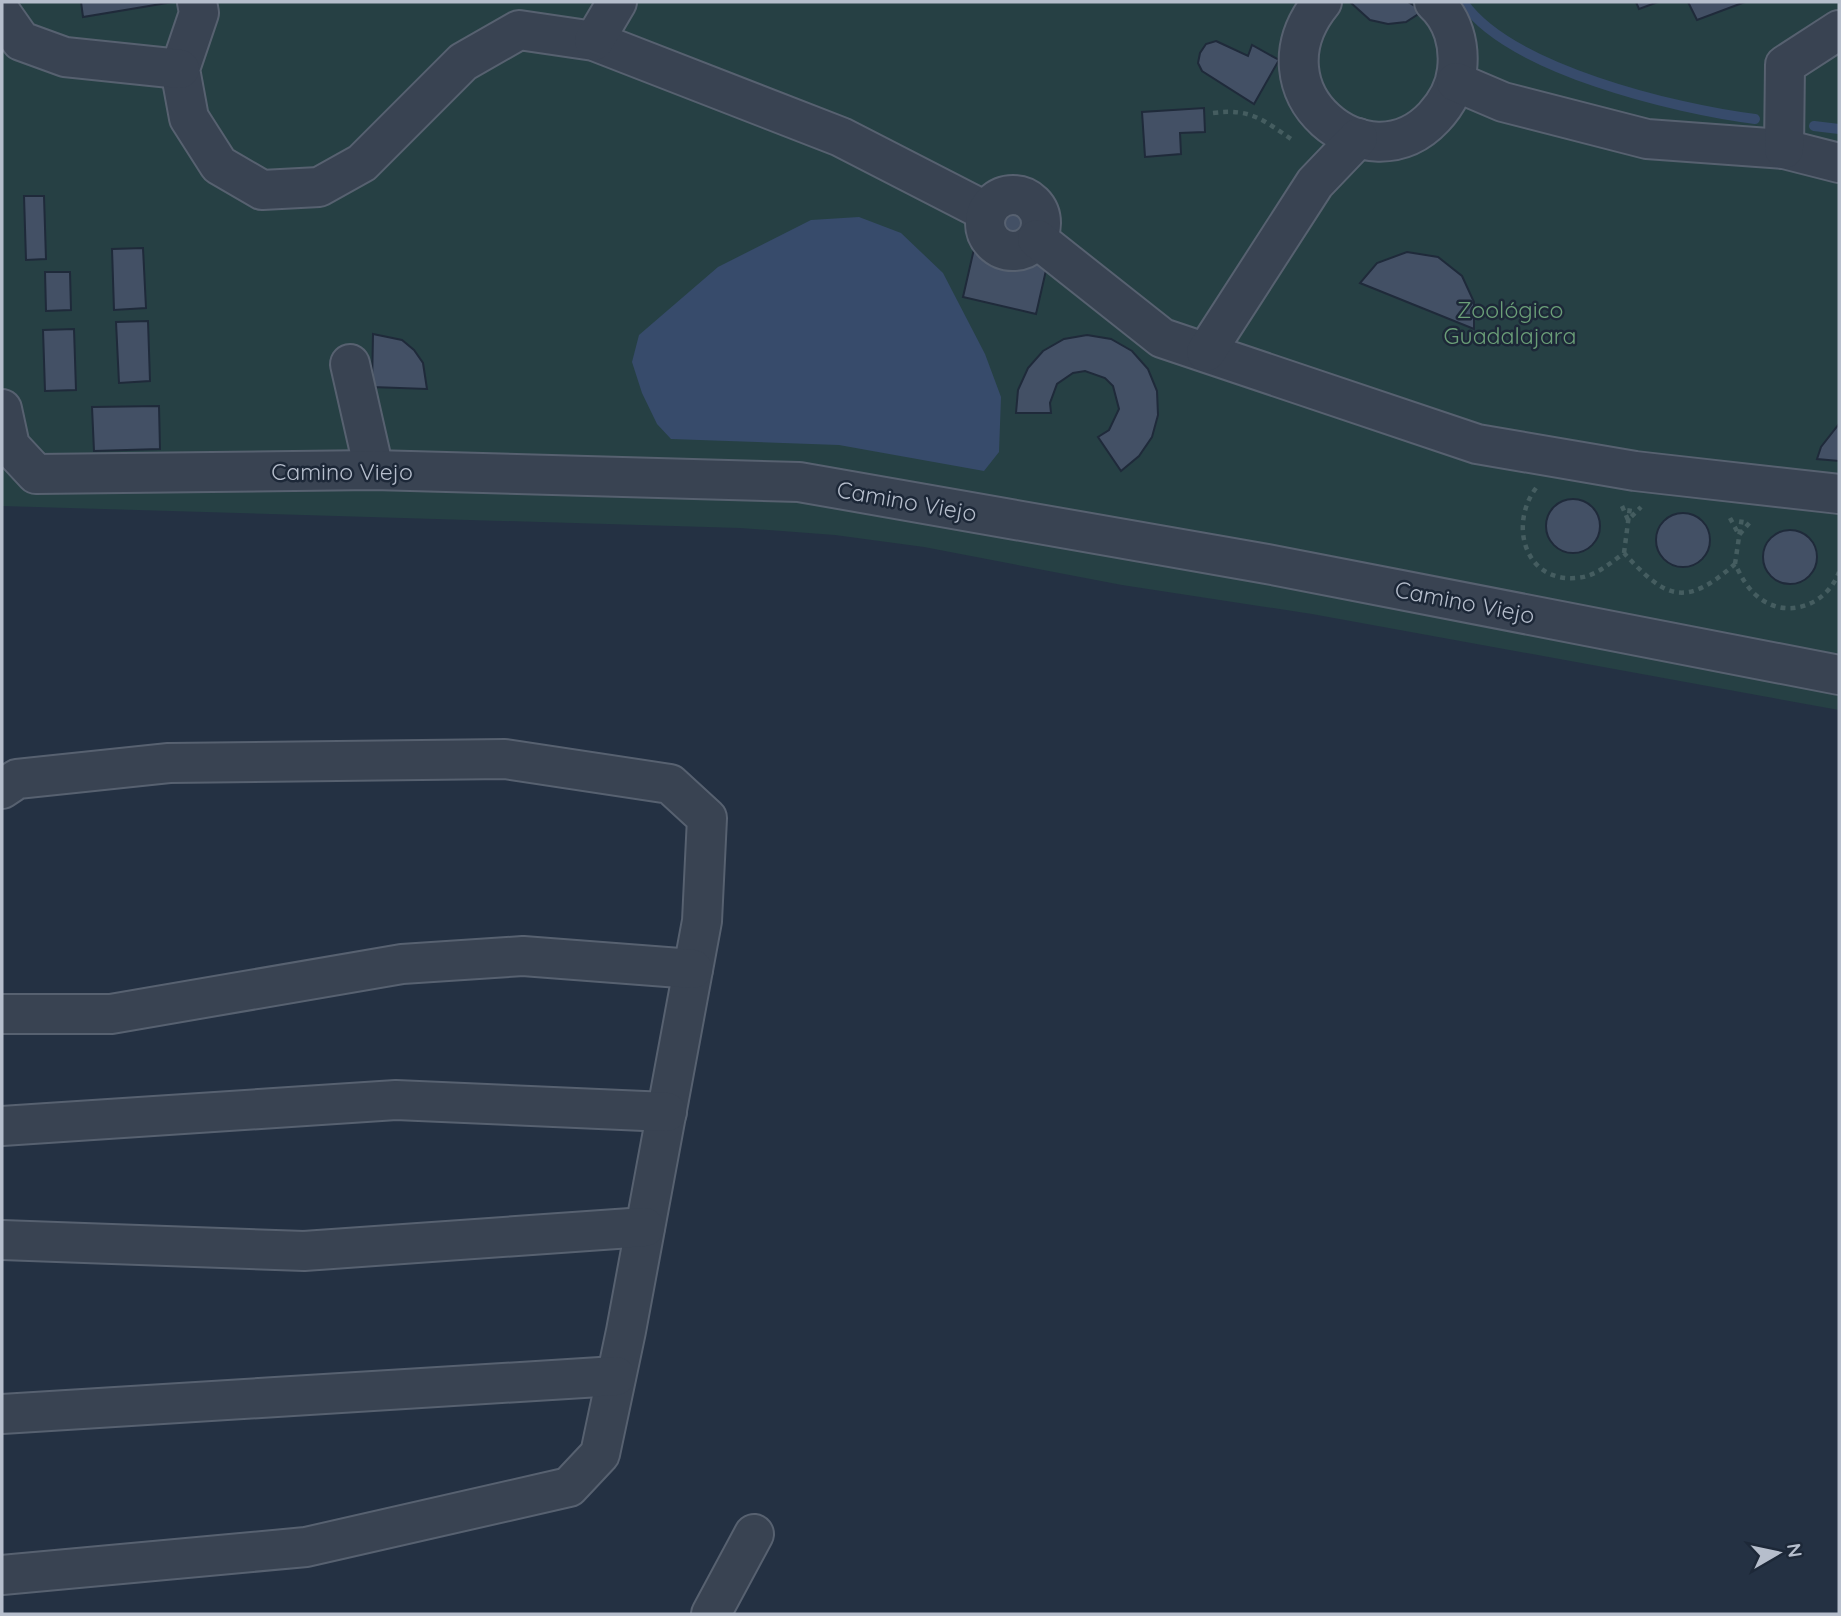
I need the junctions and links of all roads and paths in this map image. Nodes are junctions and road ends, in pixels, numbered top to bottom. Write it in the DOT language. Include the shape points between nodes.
graph roads {
  1 [pos="197,2"];
  2 [pos="617,2"];
  3 [pos="1434,2"];
  4 [pos="1308,7"];
  5 [pos="2,15"];
  6 [pos="1839,30"];
  7 [pos="594,41"];
  8 [pos="180,69"];
  9 [pos="1456,82"];
  10 [pos="1303,90"];
  11 [pos="1213,113"];
  12 [pos="1358,138"];
  13 [pos="1310,139"];
  14 [pos="1784,149"];
  15 [pos="1839,163"];
  16 [pos="1315,183"];
  17 [pos="1206,352"];
  18 [pos="350,364"];
  19 [pos="2,409"];
  20 [pos="374,470"];
  21 [pos="1542,484"];
  22 [pos="1839,494"];
  23 [pos="1615,496"];
  24 [pos="1631,503"];
  25 [pos="1742,514"];
  26 [pos="1628,520"];
  27 [pos="1624,553"];
  28 [pos="1735,564"];
  29 [pos="1839,572"];
  30 [pos="1839,675"];
  31 [pos="2,789"];
  32 [pos="693,969"];
  33 [pos="2,1014"];
  34 [pos="667,1112"];
  35 [pos="2,1126"];
  36 [pos="645,1227"];
  37 [pos="2,1240"];
  38 [pos="616,1376"];
  39 [pos="2,1414"];
  40 [pos="754,1535"];
  41 [pos="2,1575"];
  42 [pos="711,1614"];
  1 -- 8 [label="street" via="199,13"];
  2 -- 7 [label="street"];
  3 -- 9 [label="street" via="1454,31 1459,56"];
  4 -- 10 [label="street" via="1297,66"];
  5 -- 8 [label="street" via="21,41 65,57"];
  6 -- 14 [label="street" via="1786,65"];
  7 -- 8 [label="street" via="519,30 463,62 362,163 319,187 262,190 219,165 189,118"];
  7 -- 17 [label="street" via="841,137 987,212 1008,195 1026,198 1034,203 1042,220 1037,239 1162,338"];
  9 -- 12 [label="street" via="1446,105 1428,124 1382,141"];
  9 -- 14 [label="street" via="1503,102 1647,139"];
  10 -- 12 [label="street" via="1325,120"];
  10 -- 13 [label="street"];
  11 -- 13 [label="path" via="1255,114 1294,142"];
  12 -- 16 [label="street"];
  13 -- 16 [label="street"];
  14 -- 15 [label="street"];
  16 -- 17 [label="street"];
  17 -- 22 [label="street" via="1477,444 1635,471"];
  18 -- 20 [label="street"];
  19 -- 20 [label="street, Camino Viejo" via="10,446 36,474"];
  20 -- 30 [label="street, Camino Viejo" via="799,482 1267,564"];
  21 -- 27 [label="path" via="1525,504 1520,521 1529,555 1541,568 1557,576 1592,575"];
  23 -- 26 [label="path"];
  24 -- 26 [label="path"];
  25 -- 28 [label="path"];
  26 -- 27 [label="path"];
  27 -- 28 [label="path" via="1651,583 1685,593 1703,589"];
  28 -- 29 [label="path" via="1759,598 1793,609 1825,596"];
  31 -- 32 [label="street" via="17,779 169,763 478,760 670,784 707,818 702,921"];
  32 -- 33 [label="street" via="523,956 402,964 111,1014"];
  32 -- 34 [label="street"];
  34 -- 35 [label="street" via="396,1100"];
  34 -- 36 [label="street"];
  36 -- 37 [label="street" via="304,1251"];
  36 -- 38 [label="street"];
  38 -- 39 [label="street"];
  38 -- 41 [label="street" via="600,1454 569,1487 306,1547"];
  40 -- 42 [label="street"];
}
